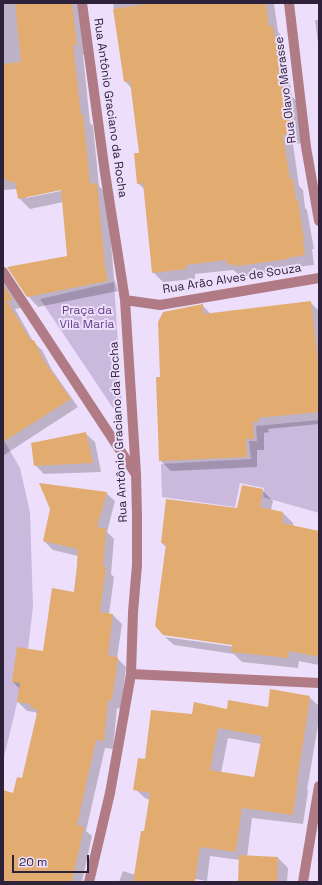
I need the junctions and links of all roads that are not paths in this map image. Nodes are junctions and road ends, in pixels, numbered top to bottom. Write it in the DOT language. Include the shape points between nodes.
graph roads {
  1 [pos="82,3"];
  2 [pos="289,3"];
  3 [pos="319,221"];
  4 [pos="3,272"];
  5 [pos="319,278"];
  6 [pos="125,300"];
  7 [pos="136,474"];
  8 [pos="131,674"];
  9 [pos="319,683"];
  10 [pos="319,786"];
  11 [pos="89,882"];
  12 [pos="303,882"];
  1 -- 6 [label="street, Rua Antônio Graciano da Rocha"];
  2 -- 3 [label="street, Rua Olavo Marasse" via="306,147"];
  4 -- 7 [label="street"];
  5 -- 6 [label="street, Rua Arão Alves de Souza" via="160,305"];
  6 -- 7 [label="street, Rua Antônio Graciano da Rocha"];
  7 -- 8 [label="street, Rua Antônio Graciano da Rocha" via="136,564"];
  8 -- 9 [label="street"];
  8 -- 11 [label="street, Rua Antônio Graciano da Rocha" via="110,793"];
  10 -- 12 [label="street"];
}
